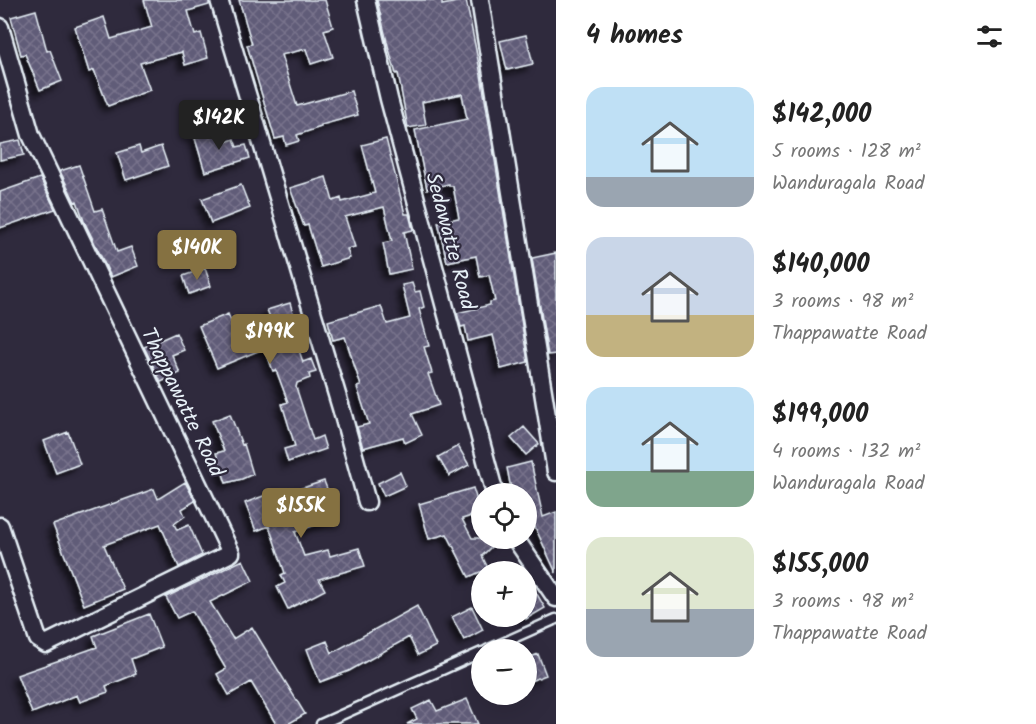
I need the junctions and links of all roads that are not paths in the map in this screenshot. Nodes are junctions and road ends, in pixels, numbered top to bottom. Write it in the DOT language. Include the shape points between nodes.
graph roads {
  1 [pos="219,0"];
  2 [pos="366,0"];
  3 [pos="480,0"];
  4 [pos="0,27"];
  5 [pos="556,472"];
  6 [pos="492,483"];
  7 [pos="367,502"];
  8 [pos="0,526"];
  9 [pos="523,549"];
  10 [pos="556,598"];
  11 [pos="556,619"];
  12 [pos="511,639"];
  13 [pos="471,657"];
  14 [pos="321,724"];
  1 -- 7 [label="street"];
  2 -- 6 [label="street, Sedawatte Road"];
  3 -- 5 [label="street"];
  4 -- 8 [label="street, Thappawatte Road" via="31,135 231,553 46,644 39,639"];
  9 -- 10 [label="street"];
  11 -- 12 [label="lane"];
  13 -- 14 [label="lane"];
}
